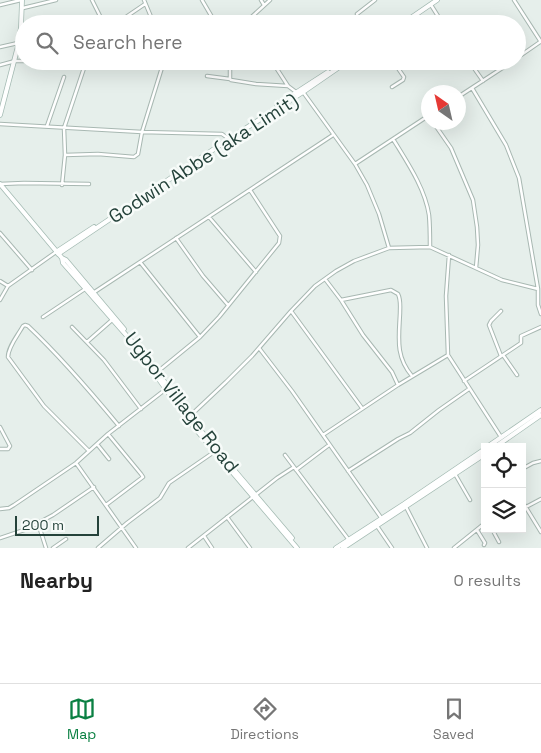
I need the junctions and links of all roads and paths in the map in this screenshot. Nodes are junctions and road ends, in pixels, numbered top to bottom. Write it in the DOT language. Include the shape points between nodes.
graph roads {
  1 [pos="22,0"];
  2 [pos="56,0"];
  3 [pos="92,0"];
  4 [pos="144,0"];
  5 [pos="203,0"];
  6 [pos="261,0"];
  7 [pos="270,0"];
  8 [pos="375,0"];
  9 [pos="437,0"];
  10 [pos="514,0"];
  11 [pos="146,4"];
  12 [pos="431,4"];
  13 [pos="0,5"];
  14 [pos="264,5"];
  15 [pos="22,8"];
  16 [pos="357,14"];
  17 [pos="22,15"];
  18 [pos="100,15"];
  19 [pos="129,15"];
  20 [pos="150,15"];
  21 [pos="211,15"];
  22 [pos="253,15"];
  23 [pos="415,15"];
  24 [pos="438,15"];
  25 [pos="524,15"];
  26 [pos="526,19"];
  27 [pos="541,42"];
  28 [pos="15,44"];
  29 [pos="0,47"];
  30 [pos="526,52"];
  31 [pos="15,61"];
  32 [pos="0,65"];
  33 [pos="84,70"];
  34 [pos="161,70"];
  35 [pos="230,70"];
  36 [pos="278,70"];
  37 [pos="332,70"];
  38 [pos="334,70"];
  39 [pos="399,70"];
  40 [pos="475,70"];
  41 [pos="500,70"];
  42 [pos="207,76"];
  43 [pos="64,77"];
  44 [pos="230,79"];
  45 [pos="483,81"];
  46 [pos="288,86"];
  47 [pos="392,87"];
  48 [pos="472,88"];
  49 [pos="466,92"];
  50 [pos="300,93"];
  51 [pos="1,113"];
  52 [pos="421,121"];
  53 [pos="0,124"];
  54 [pos="47,126"];
  55 [pos="64,128"];
  56 [pos="439,130"];
  57 [pos="142,132"];
  58 [pos="333,135"];
  59 [pos="228,138"];
  60 [pos="393,139"];
  61 [pos="65,155"];
  62 [pos="355,164"];
  63 [pos="0,184"];
  64 [pos="62,184"];
  65 [pos="89,184"];
  66 [pos="250,190"];
  67 [pos="209,217"];
  68 [pos="0,233"];
  69 [pos="176,238"];
  70 [pos="430,247"];
  71 [pos="389,248"];
  72 [pos="57,253"];
  73 [pos="449,254"];
  74 [pos="62,258"];
  75 [pos="140,262"];
  76 [pos="476,268"];
  77 [pos="32,270"];
  78 [pos="256,272"];
  79 [pos="325,278"];
  80 [pos="0,280"];
  81 [pos="8,286"];
  82 [pos="86,288"];
  83 [pos="538,289"];
  84 [pos="93,293"];
  85 [pos="0,300"];
  86 [pos="340,300"];
  87 [pos="228,305"];
  88 [pos="291,311"];
  89 [pos="501,311"];
  90 [pos="541,314"];
  91 [pos="43,317"];
  92 [pos="113,320"];
  93 [pos="72,327"];
  94 [pos="541,327"];
  95 [pos="200,337"];
  96 [pos="87,342"];
  97 [pos="259,348"];
  98 [pos="448,355"];
  99 [pos="502,356"];
  100 [pos="156,373"];
  101 [pos="517,375"];
  102 [pos="412,376"];
  103 [pos="464,381"];
  104 [pos="398,385"];
  105 [pos="470,389"];
  106 [pos="166,390"];
  107 [pos="362,408"];
  108 [pos="141,409"];
  109 [pos="541,410"];
  110 [pos="541,415"];
  111 [pos="188,418"];
  112 [pos="119,426"];
  113 [pos="0,427"];
  114 [pos="108,434"];
  115 [pos="323,435"];
  116 [pos="502,439"];
  117 [pos="495,443"];
  118 [pos="498,443"];
  119 [pos="97,444"];
  120 [pos="330,445"];
  121 [pos="0,449"];
  122 [pos="89,451"];
  123 [pos="481,451"];
  124 [pos="214,452"];
  125 [pos="285,456"];
  126 [pos="481,457"];
  127 [pos="109,459"];
  128 [pos="541,461"];
  129 [pos="76,463"];
  130 [pos="526,467"];
  131 [pos="295,468"];
  132 [pos="348,471"];
  133 [pos="455,474"];
  134 [pos="94,487"];
  135 [pos="255,496"];
  136 [pos="541,499"];
  137 [pos="470,500"];
  138 [pos="106,505"];
  139 [pos="406,507"];
  140 [pos="526,507"];
  141 [pos="0,510"];
  142 [pos="227,517"];
  143 [pos="383,520"];
  144 [pos="38,523"];
  145 [pos="377,526"];
  146 [pos="481,527"];
  147 [pos="122,529"];
  148 [pos="477,530"];
  149 [pos="541,532"];
  150 [pos="494,533"];
  151 [pos="204,536"];
  152 [pos="0,538"];
  153 [pos="66,539"];
  154 [pos="350,541"];
  155 [pos="499,542"];
  156 [pos="484,545"];
  157 [pos="46,548"];
  158 [pos="53,548"];
  159 [pos="98,548"];
  160 [pos="136,548"];
  161 [pos="188,548"];
  162 [pos="212,548"];
  163 [pos="250,548"];
  164 [pos="299,548"];
  165 [pos="339,548"];
  166 [pos="392,548"];
  167 [pos="427,548"];
  168 [pos="454,548"];
  1 -- 13 [label="street"];
  1 -- 15 [label="street"];
  2 -- 15 [label="street"];
  3 -- 18 [label="street"];
  4 -- 11 [label="street"];
  5 -- 21 [label="street"];
  6 -- 14 [label="street"];
  7 -- 14 [label="street"];
  8 -- 16 [label="street"];
  9 -- 12 [label="street"];
  10 -- 25 [label="street"];
  11 -- 19 [label="street"];
  11 -- 20 [label="street"];
  12 -- 23 [label="street"];
  12 -- 24 [label="street"];
  14 -- 22 [label="street"];
  15 -- 17 [label="street"];
  26 -- 27 [label="street"];
  27 -- 30 [label="street"];
  28 -- 29 [label="street"];
  31 -- 32 [label="street"];
  31 -- 51 [label="street"];
  33 -- 55 [label="street"];
  34 -- 57 [label="street"];
  35 -- 44 [label="street"];
  36 -- 46 [label="street"];
  37 -- 50 [label="street, Godwin Abbe (aka Limit)"];
  38 -- 50 [label="street, Godwin Abbe (aka Limit)"];
  39 -- 47 [label="street" via="403,80"];
  40 -- 45 [label="street"];
  41 -- 45 [label="street"];
  42 -- 44 [label="street"];
  43 -- 54 [label="street"];
  44 -- 46 [label="street"];
  45 -- 48 [label="street"];
  46 -- 50 [label="street"];
  48 -- 49 [label="street"];
  48 -- 83 [label="street" via="506,145 519,178"];
  50 -- 58 [label="street"];
  50 -- 59 [label="street, Godwin Abbe (aka Limit)"];
  52 -- 60 [label="street"];
  53 -- 54 [label="street"];
  54 -- 55 [label="street"];
  55 -- 57 [label="street"];
  55 -- 61 [label="street"];
  56 -- 76 [label="street" via="451,148 473,200 478,245"];
  57 -- 59 [label="street" via="222,134"];
  57 -- 61 [label="street" via="138,154 134,157"];
  58 -- 62 [label="street"];
  58 -- 66 [label="street"];
  59 -- 72 [label="street, Godwin Abbe (aka Limit)"];
  60 -- 62 [label="street"];
  60 -- 70 [label="street" via="423,194 429,214"];
  61 -- 64 [label="street"];
  62 -- 71 [label="street" via="379,214"];
  63 -- 64 [label="street"];
  63 -- 72 [label="street, Ugbor Village Road"];
  64 -- 65 [label="street"];
  66 -- 67 [label="street"];
  66 -- 78 [label="street" via="281,239"];
  67 -- 69 [label="street"];
  67 -- 78 [label="street"];
  68 -- 77 [label="street"];
  69 -- 75 [label="street"];
  69 -- 87 [label="street"];
  70 -- 71 [label="street"];
  70 -- 73 [label="street"];
  71 -- 79 [label="street" via="354,261"];
  72 -- 74 [label="street, Ugbor Village Road"];
  72 -- 77 [label="street"];
  73 -- 76 [label="street"];
  73 -- 98 [label="street" via="446,296"];
  74 -- 82 [label="street, Ugbor Village Road"];
  74 -- 84 [label="street, Ugbor Village Road"];
  75 -- 84 [label="street"];
  75 -- 95 [label="street"];
  76 -- 83 [label="street" via="502,280"];
  77 -- 81 [label="street"];
  78 -- 87 [label="street"];
  79 -- 86 [label="street"];
  79 -- 88 [label="street"];
  80 -- 81 [label="street"];
  81 -- 85 [label="street"];
  82 -- 84 [label="street, Ugbor Village Road"];
  82 -- 91 [label="street"];
  83 -- 90 [label="street"];
  84 -- 92 [label="street, Ugbor Village Road"];
  84 -- 100 [label="street, Ugbor Village Road" via="136,343"];
  86 -- 102 [label="street" via="390,290 398,294 401,300 400,353"];
  86 -- 104 [label="street" via="395,376"];
  87 -- 95 [label="street"];
  88 -- 97 [label="street"];
  88 -- 107 [label="street"];
  89 -- 99 [label="street" via="489,326"];
  92 -- 96 [label="street"];
  92 -- 100 [label="street, Ugbor Village Road"];
  93 -- 96 [label="street"];
  94 -- 99 [label="street" via="521,336 521,343"];
  95 -- 100 [label="street"];
  96 -- 108 [label="street"];
  97 -- 111 [label="street"];
  97 -- 115 [label="street"];
  98 -- 102 [label="street"];
  98 -- 103 [label="street"];
  99 -- 101 [label="street"];
  99 -- 103 [label="street"];
  100 -- 106 [label="street, Ugbor Village Road"];
  100 -- 111 [label="street, Ugbor Village Road"];
  102 -- 104 [label="street"];
  103 -- 105 [label="street"];
  104 -- 107 [label="street"];
  105 -- 116 [label="street"];
  105 -- 132 [label="street"];
  106 -- 108 [label="street"];
  106 -- 111 [label="street, Ugbor Village Road"];
  107 -- 115 [label="street"];
  108 -- 112 [label="street"];
  109 -- 116 [label="street"];
  110 -- 116 [label="street"];
  111 -- 124 [label="street, Ugbor Village Road"];
  111 -- 135 [label="street, Ugbor Village Road"];
  112 -- 114 [label="street"];
  112 -- 122 [label="street" via="45,342 28,326 23,326 8,357 44,406"];
  113 -- 121 [label="street" via="10,446"];
  114 -- 119 [label="street"];
  114 -- 138 [label="street" via="143,477"];
  115 -- 120 [label="street"];
  116 -- 117 [label="street"];
  116 -- 118 [label="street"];
  119 -- 122 [label="street"];
  119 -- 127 [label="street"];
  120 -- 131 [label="street"];
  120 -- 132 [label="street"];
  122 -- 129 [label="street"];
  123 -- 143 [label="street"];
  124 -- 135 [label="street, Ugbor Village Road"];
  124 -- 147 [label="street" via="169,483 160,498"];
  125 -- 131 [label="street"];
  126 -- 133 [label="street"];
  128 -- 130 [label="street"];
  129 -- 134 [label="street"];
  129 -- 141 [label="street" via="14,505"];
  131 -- 135 [label="street"];
  131 -- 154 [label="street"];
  132 -- 143 [label="street"];
  133 -- 137 [label="street"];
  133 -- 139 [label="street"];
  134 -- 138 [label="street"];
  134 -- 144 [label="street"];
  135 -- 142 [label="street"];
  135 -- 164 [label="street, Ugbor Village Road"];
  136 -- 140 [label="street"];
  138 -- 147 [label="street"];
  139 -- 143 [label="street"];
  139 -- 167 [label="street"];
  140 -- 149 [label="street"];
  142 -- 151 [label="street"];
  142 -- 163 [label="street"];
  143 -- 145 [label="street"];
  143 -- 154 [label="street"];
  144 -- 152 [label="street"];
  144 -- 157 [label="street"];
  145 -- 154 [label="street"];
  145 -- 166 [label="street"];
  146 -- 148 [label="street"];
  147 -- 159 [label="street"];
  147 -- 160 [label="street"];
  148 -- 156 [label="street"];
  148 -- 168 [label="street"];
  150 -- 155 [label="street"];
  151 -- 161 [label="street"];
  151 -- 162 [label="street"];
  153 -- 158 [label="street"];
  154 -- 165 [label="street"];
}
